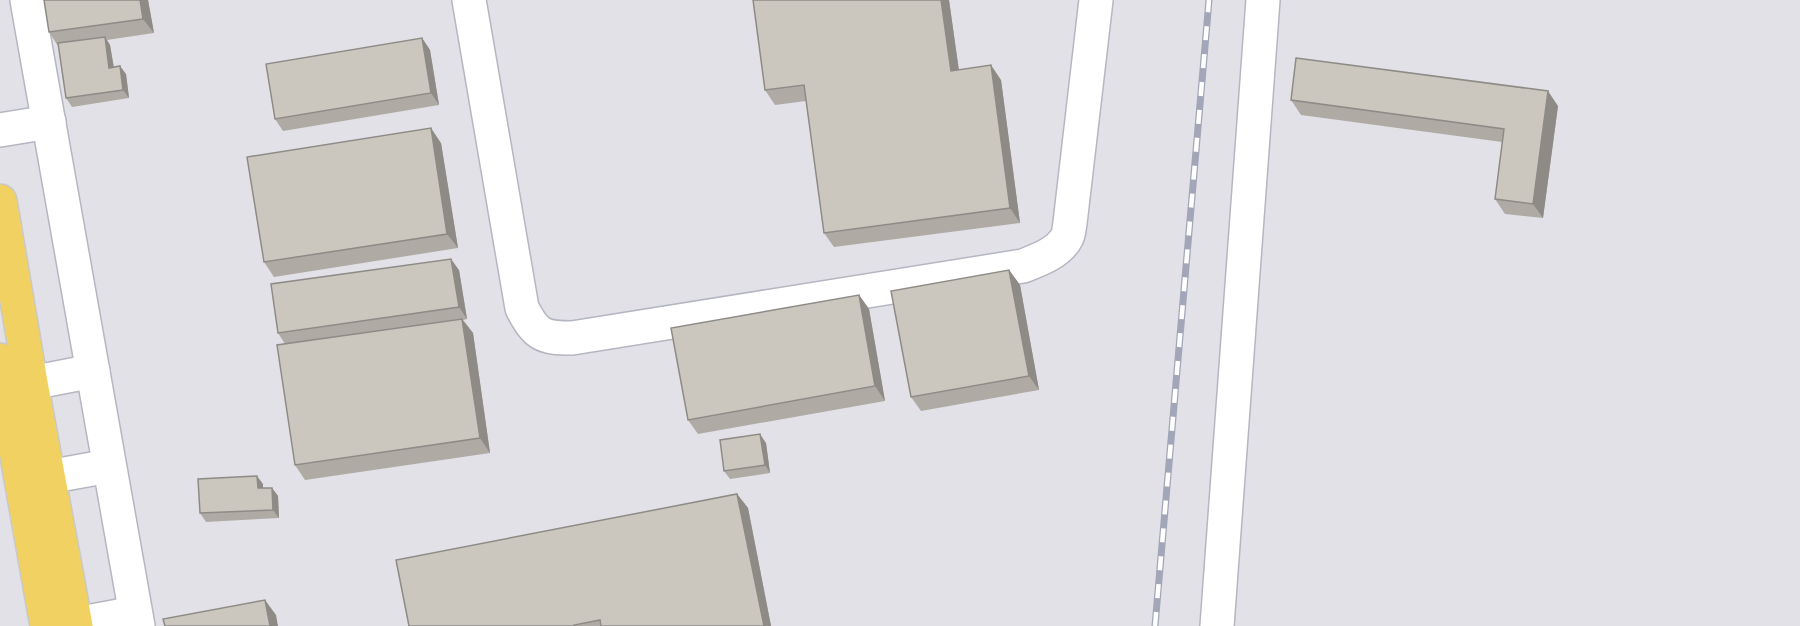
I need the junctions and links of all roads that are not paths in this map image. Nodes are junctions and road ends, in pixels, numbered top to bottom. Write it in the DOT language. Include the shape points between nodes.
graph roads {
  1 [pos="27,0"];
  2 [pos="469,0"];
  3 [pos="1096,0"];
  4 [pos="1263,0"];
  5 [pos="49,122"];
  6 [pos="0,130"];
  7 [pos="0,201"];
  8 [pos="0,360"];
  9 [pos="93,371"];
  10 [pos="31,383"];
  11 [pos="109,466"];
  12 [pos="48,477"];
  13 [pos="136,619"];
  14 [pos="66,625"];
  15 [pos="1217,626"];
  1 -- 5 [label="street"];
  2 -- 3 [label="street" via="522,308 538,332 554,338 1023,266 1041,260 1067,238"];
  4 -- 15 [label="street"];
  5 -- 6 [label="street"];
  5 -- 9 [label="street"];
  7 -- 10 [label="main road"];
  8 -- 14 [label="main road"];
  9 -- 10 [label="street"];
  9 -- 11 [label="street"];
  10 -- 12 [label="main road"];
  11 -- 12 [label="street"];
  11 -- 13 [label="street"];
  12 -- 14 [label="main road"];
  13 -- 14 [label="street"];
}
